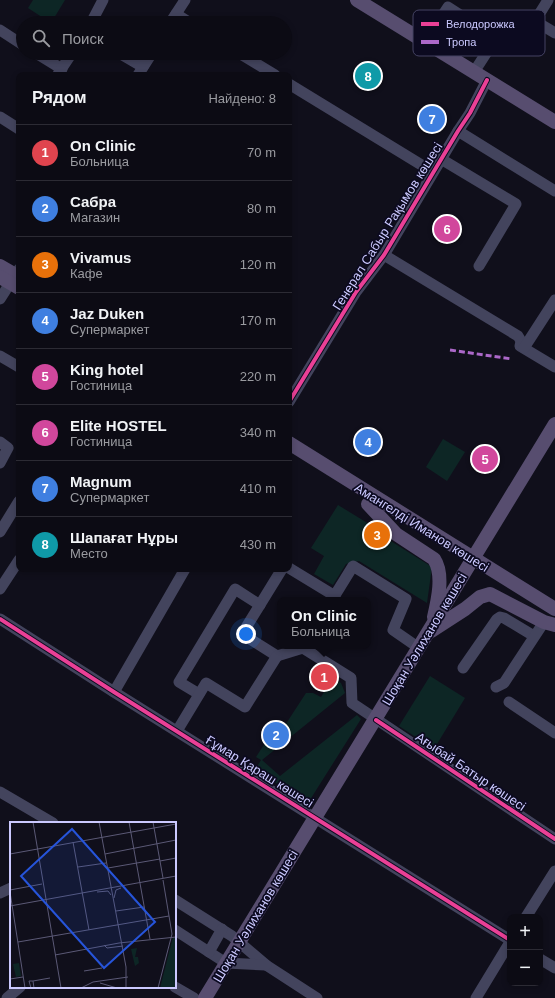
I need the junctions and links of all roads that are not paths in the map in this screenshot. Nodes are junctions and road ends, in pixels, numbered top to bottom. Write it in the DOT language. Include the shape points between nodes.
graph roads {
  1 [pos="103,0"];
  2 [pos="185,0"];
  3 [pos="357,0"];
  4 [pos="548,0"];
  5 [pos="542,10"];
  6 [pos="94,16"];
  7 [pos="175,16"];
  8 [pos="545,26"];
  9 [pos="0,30"];
  10 [pos="555,33"];
  11 [pos="413,35"];
  12 [pos="16,40"];
  13 [pos="448,56"];
  14 [pos="484,56"];
  15 [pos="45,60"];
  16 [pos="68,60"];
  17 [pos="128,60"];
  18 [pos="148,60"];
  19 [pos="250,60"];
  20 [pos="141,71"];
  21 [pos="60,72"];
  22 [pos="270,72"];
  23 [pos="474,72"];
  24 [pos="487,80"];
  25 [pos="292,86"];
  26 [pos="0,118"];
  27 [pos="555,122"];
  28 [pos="16,128"];
  29 [pos="458,131"];
  30 [pos="441,159"];
  31 [pos="433,172"];
  32 [pos="555,191"];
  33 [pos="384,255"];
  34 [pos="0,266"];
  35 [pos="479,266"];
  36 [pos="14,278"];
  37 [pos="0,299"];
  38 [pos="555,300"];
  39 [pos="524,348"];
  40 [pos="0,356"];
  41 [pos="16,365"];
  42 [pos="555,367"];
  43 [pos="292,397"];
  44 [pos="555,424"];
  45 [pos="0,442"];
  46 [pos="292,445"];
  47 [pos="292,456"];
  48 [pos="0,463"];
  49 [pos="368,504"];
  50 [pos="16,506"];
  51 [pos="0,532"];
  52 [pos="470,562"];
  53 [pos="16,565"];
  54 [pos="292,570"];
  55 [pos="183,572"];
  56 [pos="280,572"];
  57 [pos="0,590"];
  58 [pos="332,597"];
  59 [pos="334,597"];
  60 [pos="260,605"];
  61 [pos="555,609"];
  62 [pos="0,619"];
  63 [pos="551,622"];
  64 [pos="430,629"];
  65 [pos="534,636"];
  66 [pos="419,648"];
  67 [pos="298,649"];
  68 [pos="307,649"];
  69 [pos="277,656"];
  70 [pos="463,668"];
  71 [pos="496,687"];
  72 [pos="114,692"];
  73 [pos="199,694"];
  74 [pos="509,702"];
  75 [pos="376,720"];
  76 [pos="177,731"];
  77 [pos="555,733"];
  78 [pos="0,792"];
  79 [pos="315,818"];
  80 [pos="51,822"];
  81 [pos="555,839"];
  82 [pos="555,871"];
  83 [pos="10,888"];
  84 [pos="0,893"];
  85 [pos="176,901"];
  86 [pos="528,914"];
  87 [pos="222,929"];
  88 [pos="176,931"];
  89 [pos="507,939"];
  90 [pos="239,941"];
  91 [pos="507,946"];
  92 [pos="209,952"];
  93 [pos="543,960"];
  94 [pos="226,964"];
  95 [pos="266,965"];
  96 [pos="555,968"];
  97 [pos="19,988"];
  98 [pos="176,988"];
  99 [pos="7,998"];
  100 [pos="194,998"];
  101 [pos="205,998"];
  102 [pos="317,998"];
  103 [pos="476,998"];
  1 -- 6 [label="street"];
  2 -- 7 [label="street"];
  3 -- 11 [label="main road"];
  4 -- 5 [label="street"];
  8 -- 10 [label="street"];
  9 -- 12 [label="street"];
  13 -- 23 [label="main road"];
  14 -- 23 [label="street"];
  15 -- 21 [label="street"];
  16 -- 21 [label="street"];
  17 -- 20 [label="street"];
  18 -- 20 [label="street"];
  19 -- 22 [label="street"];
  23 -- 24 [label="main road"];
  24 -- 27 [label="main road"];
  24 -- 29 [label="street, Генерал Сабыр Рақымов көшесі"];
  25 -- 31 [label="street"];
  26 -- 28 [label="street"];
  29 -- 30 [label="street, Генерал Сабыр Рақымов көшесі"];
  29 -- 32 [label="street"];
  30 -- 31 [label="street, Генерал Сабыр Рақымов көшесі"];
  30 -- 35 [label="street" via="516,204"];
  31 -- 33 [label="street, Генерал Сабыр Рақымов көшесі"];
  33 -- 39 [label="street" via="518,336 520,346"];
  33 -- 43 [label="street, Генерал Сабыр Рақымов көшесі" via="356,292"];
  34 -- 36 [label="main road"];
  36 -- 37 [label="street"];
  38 -- 39 [label="street"];
  39 -- 42 [label="street"];
  40 -- 41 [label="street"];
  44 -- 52 [label="main road, Шоқан Уәлиханов көшесі"];
  45 -- 48 [label="street" via="8,448"];
  46 -- 52 [label="main road, Амангелді Иманов көшесі"];
  47 -- 49 [label="main road, Амангелді Иманов көшесі"];
  49 -- 52 [label="main road, Амангелді Иманов көшесі"];
  49 -- 64 [label="main road" via="396,534 434,559 438,565 440,575"];
  50 -- 51 [label="street"];
  52 -- 61 [label="main road, Амангелді Иманов көшесі"];
  52 -- 63 [label="main road, Амангелді Иманов көшесі"];
  52 -- 64 [label="main road, Шоқан Уәлиханов көшесі"];
  53 -- 57 [label="street"];
  54 -- 58 [label="street"];
  55 -- 72 [label="street"];
  56 -- 60 [label="street"];
  59 -- 66 [label="street" via="353,566 406,599 393,630"];
  60 -- 69 [label="street" via="242,634"];
  60 -- 73 [label="street" via="235,589 179,682"];
  62 -- 72 [label="street, Ғұмар Қараш көшесі"];
  63 -- 64 [label="main road" via="490,594 480,596 465,609"];
  63 -- 65 [label="street"];
  64 -- 66 [label="main road, Шоқан Уәлиханов көшесі"];
  65 -- 70 [label="street" via="500,617 496,619"];
  65 -- 71 [label="street" via="504,683"];
  66 -- 75 [label="main road, Шоқан Уәлиханов көшесі"];
  67 -- 69 [label="street"];
  68 -- 75 [label="street, Ағыбай Батыр көшесі" via="351,678 352,703"];
  69 -- 73 [label="street" via="245,707 206,683"];
  72 -- 76 [label="street, Ғұмар Қараш көшесі"];
  73 -- 76 [label="street"];
  74 -- 77 [label="street"];
  75 -- 79 [label="main road, Шоқан Уәлиханов көшесі"];
  75 -- 81 [label="street, Ағыбай Батыр көшесі"];
  76 -- 79 [label="street, Ғұмар Қараш көшесі"];
  78 -- 80 [label="street"];
  79 -- 89 [label="street, Ғұмар Қараш көшесі"];
  79 -- 90 [label="main road, Шоқан Уәлиханов көшесі"];
  82 -- 86 [label="street"];
  83 -- 84 [label="street"];
  85 -- 87 [label="street"];
  87 -- 90 [label="street"];
  87 -- 92 [label="street"];
  88 -- 92 [label="street"];
  90 -- 94 [label="main road, Шоқан Уәлиханов көшесі"];
  90 -- 95 [label="street"];
  91 -- 103 [label="street"];
  92 -- 94 [label="street"];
  93 -- 96 [label="street"];
  94 -- 95 [label="street"];
  94 -- 101 [label="main road, Шоқан Уәлиханов көшесі"];
  95 -- 102 [label="street"];
  97 -- 99 [label="street"];
  98 -- 100 [label="street"];
}
